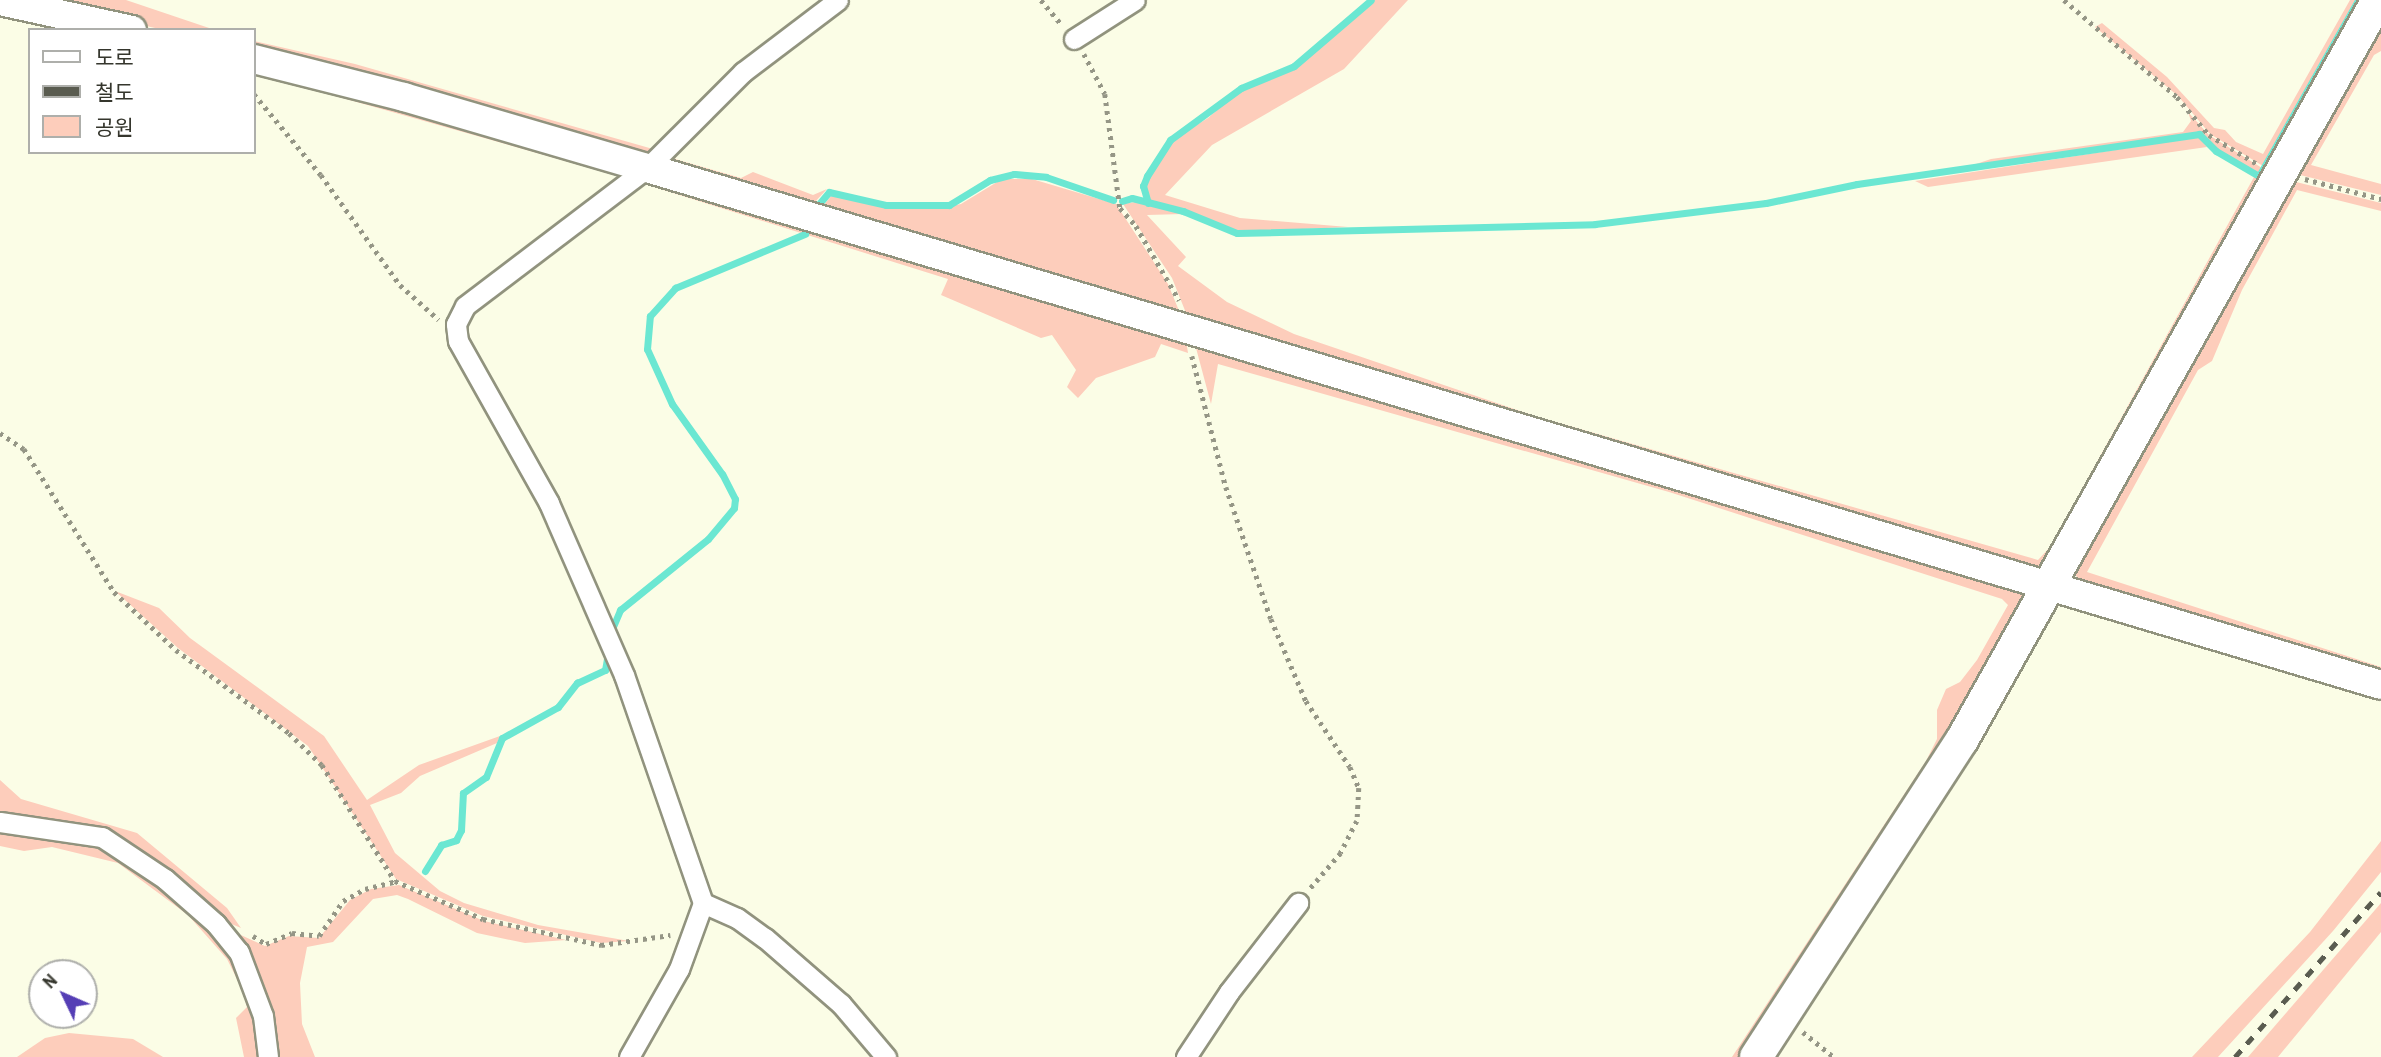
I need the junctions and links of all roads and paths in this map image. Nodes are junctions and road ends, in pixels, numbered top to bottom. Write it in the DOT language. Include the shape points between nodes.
graph roads {
  1 [pos="838,0"];
  2 [pos="1041,0"];
  3 [pos="1135,0"];
  4 [pos="2064,0"];
  5 [pos="2378,0"];
  6 [pos="0,1"];
  7 [pos="123,28"];
  8 [pos="1074,39"];
  9 [pos="256,60"];
  10 [pos="256,96"];
  11 [pos="647,168"];
  12 [pos="2281,173"];
  13 [pos="2381,199"];
  14 [pos="456,324"];
  15 [pos="1186,330"];
  16 [pos="0,433"];
  17 [pos="2048,585"];
  18 [pos="2381,685"];
  19 [pos="0,822"];
  20 [pos="394,881"];
  21 [pos="703,903"];
  22 [pos="1298,903"];
  23 [pos="216,923"];
  24 [pos="692,930"];
  25 [pos="1783,1016"];
  26 [pos="268,1057"];
  27 [pos="628,1057"];
  28 [pos="887,1057"];
  29 [pos="1186,1057"];
  30 [pos="1756,1057"];
  31 [pos="1834,1057"];
  1 -- 11 [label="street" via="735,79"];
  2 -- 8 [label="path"];
  3 -- 8 [label="street"];
  4 -- 12 [label="path" via="2177,97 2210,135 2263,168"];
  5 -- 12 [label="main road"];
  6 -- 7 [label="main road"];
  8 -- 15 [label="path" via="1105,94 1119,208 1170,281"];
  9 -- 11 [label="main road" via="404,97"];
  10 -- 14 [label="path" via="321,175 400,285 431,316"];
  11 -- 14 [label="street" via="466,306"];
  11 -- 15 [label="main road"];
  12 -- 13 [label="path"];
  12 -- 17 [label="main road"];
  14 -- 21 [label="street" via="457,341 549,503 624,675"];
  15 -- 17 [label="main road"];
  15 -- 22 [label="path" via="1226,486 1271,619 1306,701 1359,788 1357,821 1341,853"];
  16 -- 20 [label="path" via="23,449 114,592 176,650 314,756"];
  17 -- 18 [label="main road"];
  17 -- 25 [label="main road" via="1962,740"];
  19 -- 23 [label="street" via="102,837 165,879"];
  20 -- 23 [label="path" via="343,901 319,936 292,933 266,944"];
  20 -- 24 [label="path" via="483,919 601,945"];
  21 -- 24 [label="street"];
  21 -- 28 [label="street" via="765,938 841,1004"];
  22 -- 29 [label="street"];
  23 -- 26 [label="street" via="239,952 263,1016"];
  24 -- 27 [label="street" via="679,969"];
  25 -- 30 [label="main road"];
  25 -- 31 [label="path"];
}
